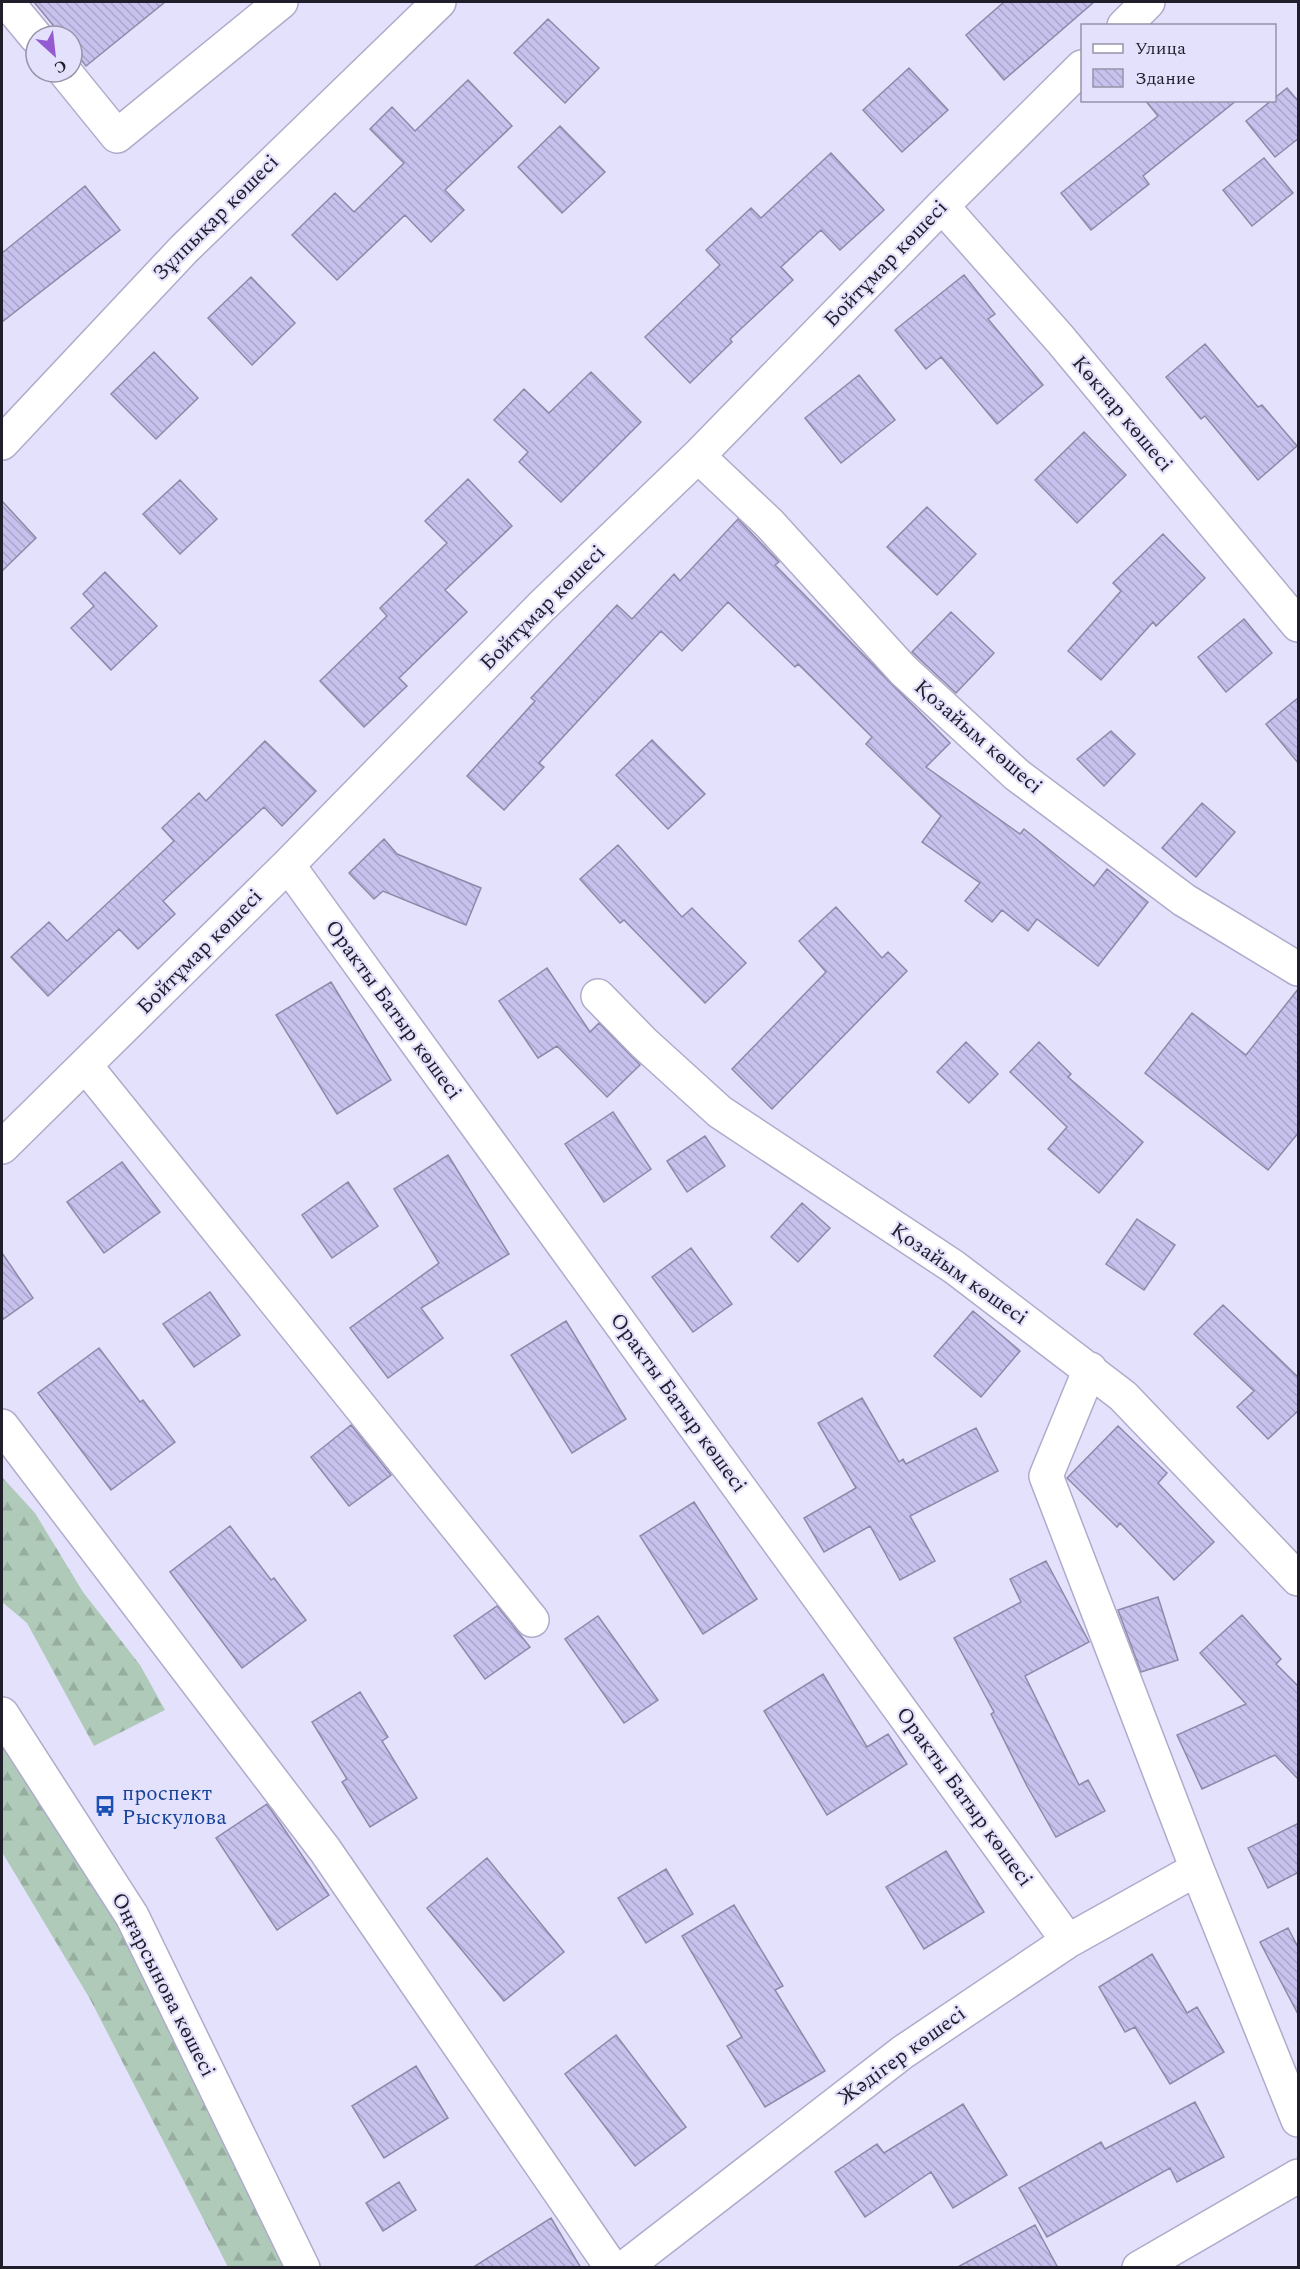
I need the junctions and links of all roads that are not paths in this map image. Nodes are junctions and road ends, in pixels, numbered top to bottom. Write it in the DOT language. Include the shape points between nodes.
graph roads {
  1 [pos="7,2"];
  2 [pos="280,2"];
  3 [pos="439,2"];
  4 [pos="1148,2"];
  5 [pos="25,24"];
  6 [pos="1126,24"];
  7 [pos="1081,69"];
  8 [pos="75,84"];
  9 [pos="942,206"];
  10 [pos="2,443"];
  11 [pos="698,456"];
  12 [pos="1299,626"];
  13 [pos="288,865"];
  14 [pos="1299,969"];
  15 [pos="598,996"];
  16 [pos="85,1065"];
  17 [pos="2,1147"];
  18 [pos="1090,1369"];
  19 [pos="2,1426"];
  20 [pos="1299,1579"];
  21 [pos="532,1620"];
  22 [pos="2,1714"];
  23 [pos="1197,1869"];
  24 [pos="1068,1941"];
  25 [pos="1299,2120"];
  26 [pos="1299,2176"];
  27 [pos="303,2268"];
  28 [pos="612,2268"];
  29 [pos="624,2268"];
  30 [pos="1138,2268"];
  1 -- 5 [label="street"];
  2 -- 8 [label="street" via="117,135"];
  3 -- 10 [label="street, Зұлпықар көшесі" via="184,249"];
  4 -- 6 [label="street"];
  7 -- 9 [label="street, Бойтұмар көшесі"];
  9 -- 11 [label="street, Бойтұмар көшесі"];
  9 -- 12 [label="street, Көкпар көшесі" via="1060,339"];
  11 -- 13 [label="street, Бойтұмар көшесі" via="541,608"];
  11 -- 14 [label="street, Қозайым көшесі" via="770,524 903,670 1017,775 1184,900"];
  13 -- 16 [label="street, Бойтұмар көшесі"];
  13 -- 24 [label="street, Оракты Батыр көшесі"];
  15 -- 18 [label="street, Қозайым көшесі" via="720,1112 954,1267"];
  16 -- 17 [label="street, Бойтұмар көшесі"];
  16 -- 21 [label="street"];
  18 -- 20 [label="street, Қозайым көшесі" via="1123,1396"];
  18 -- 23 [label="street" via="1046,1476"];
  19 -- 28 [label="street" via="325,1850"];
  22 -- 27 [label="street, Оңғарсынова көшесі" via="132,1916"];
  23 -- 24 [label="street, Жәдігер көшесі"];
  23 -- 25 [label="street"];
  24 -- 29 [label="street, Жәдігер көшесі" via="903,2052"];
  26 -- 30 [label="street"];
}
